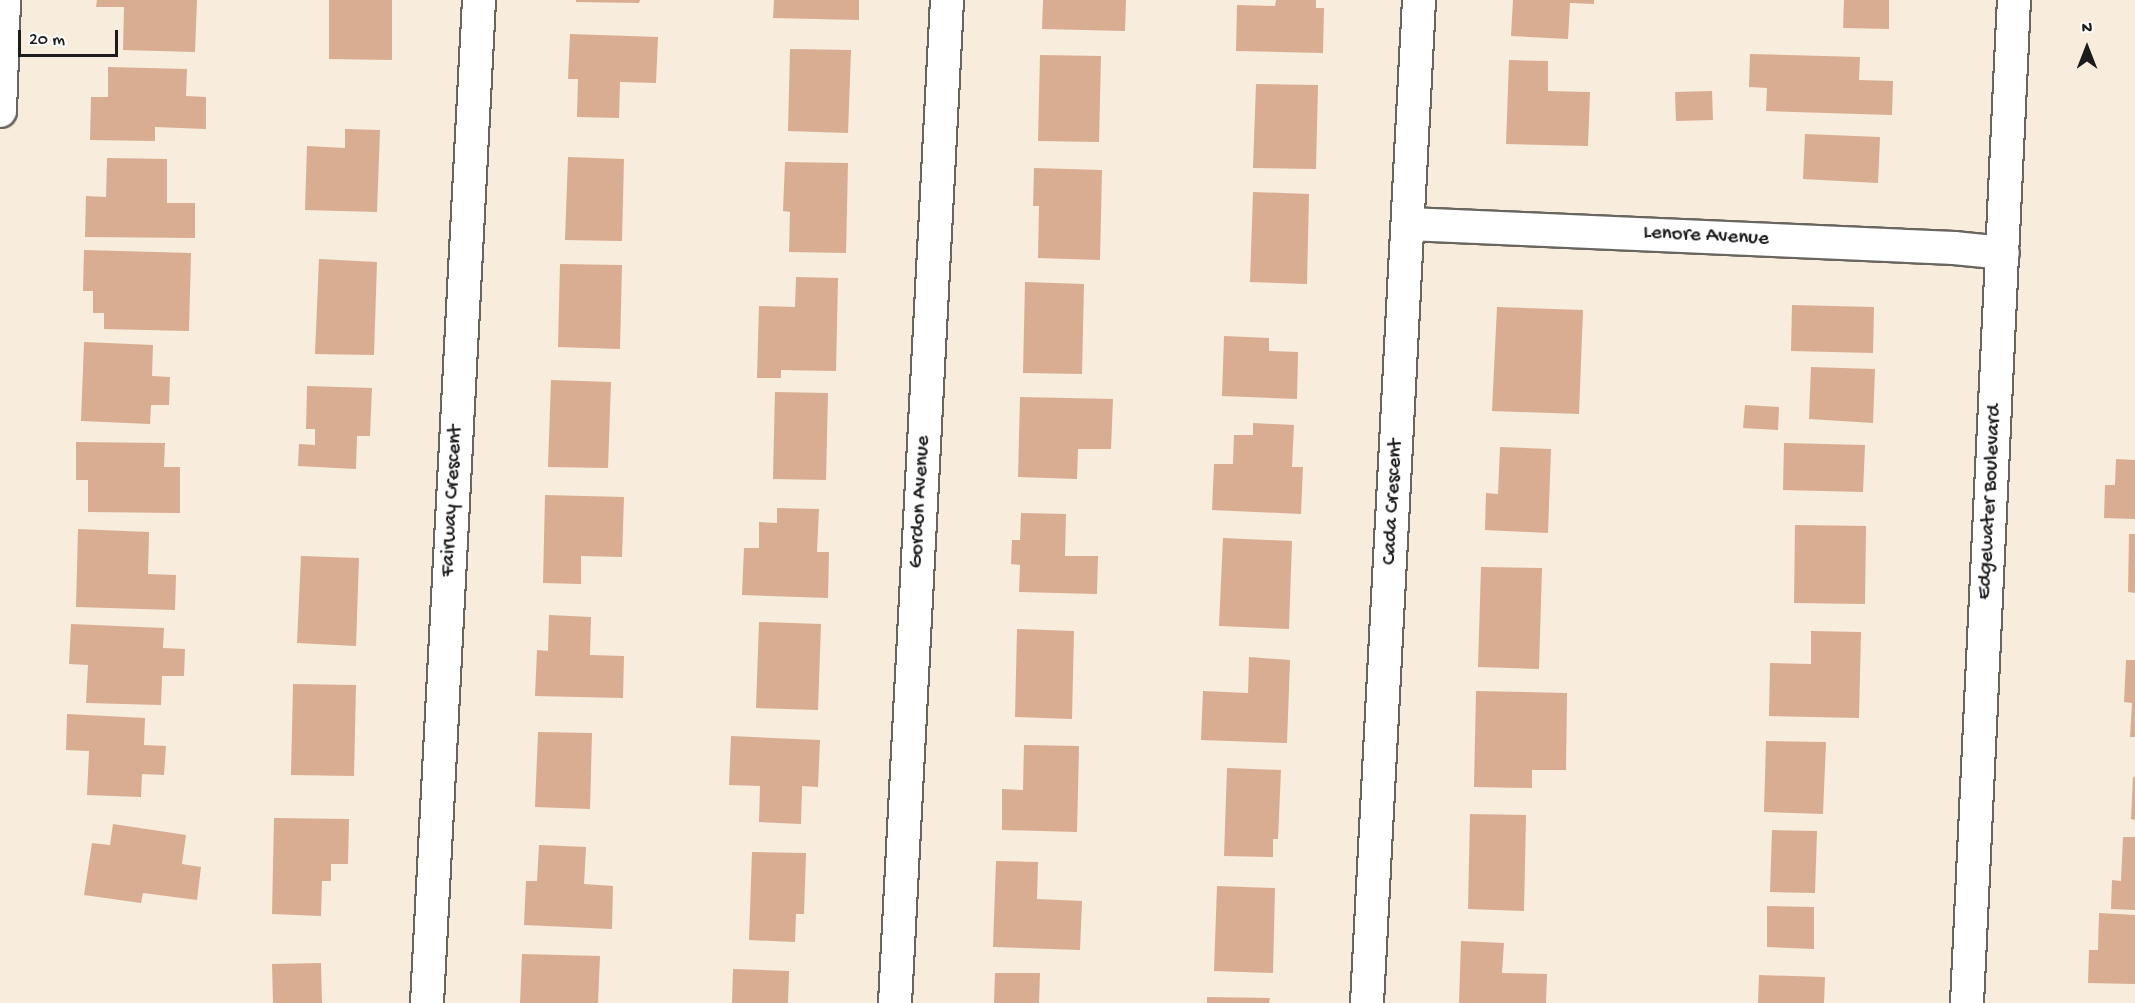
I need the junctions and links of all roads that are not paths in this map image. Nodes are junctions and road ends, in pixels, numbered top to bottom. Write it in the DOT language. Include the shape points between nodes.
graph roads {
  1 [pos="4,0"];
  2 [pos="479,0"];
  3 [pos="947,0"];
  4 [pos="1419,0"];
  5 [pos="2014,0"];
  6 [pos="0,111"];
  7 [pos="1409,224"];
  8 [pos="2003,253"];
  9 [pos="428,1003"];
  10 [pos="895,1003"];
  11 [pos="1367,1003"];
  12 [pos="1967,1003"];
  1 -- 6 [label="street"];
  2 -- 9 [label="street, Fairway Crescent"];
  3 -- 10 [label="street, Gordon Avenue"];
  4 -- 7 [label="street, Cada Crescent"];
  5 -- 8 [label="street, Edgewater Boulevard"];
  7 -- 8 [label="street, Lenore Avenue"];
  7 -- 11 [label="street, Cada Crescent"];
  8 -- 12 [label="street, Edgewater Boulevard"];
}
